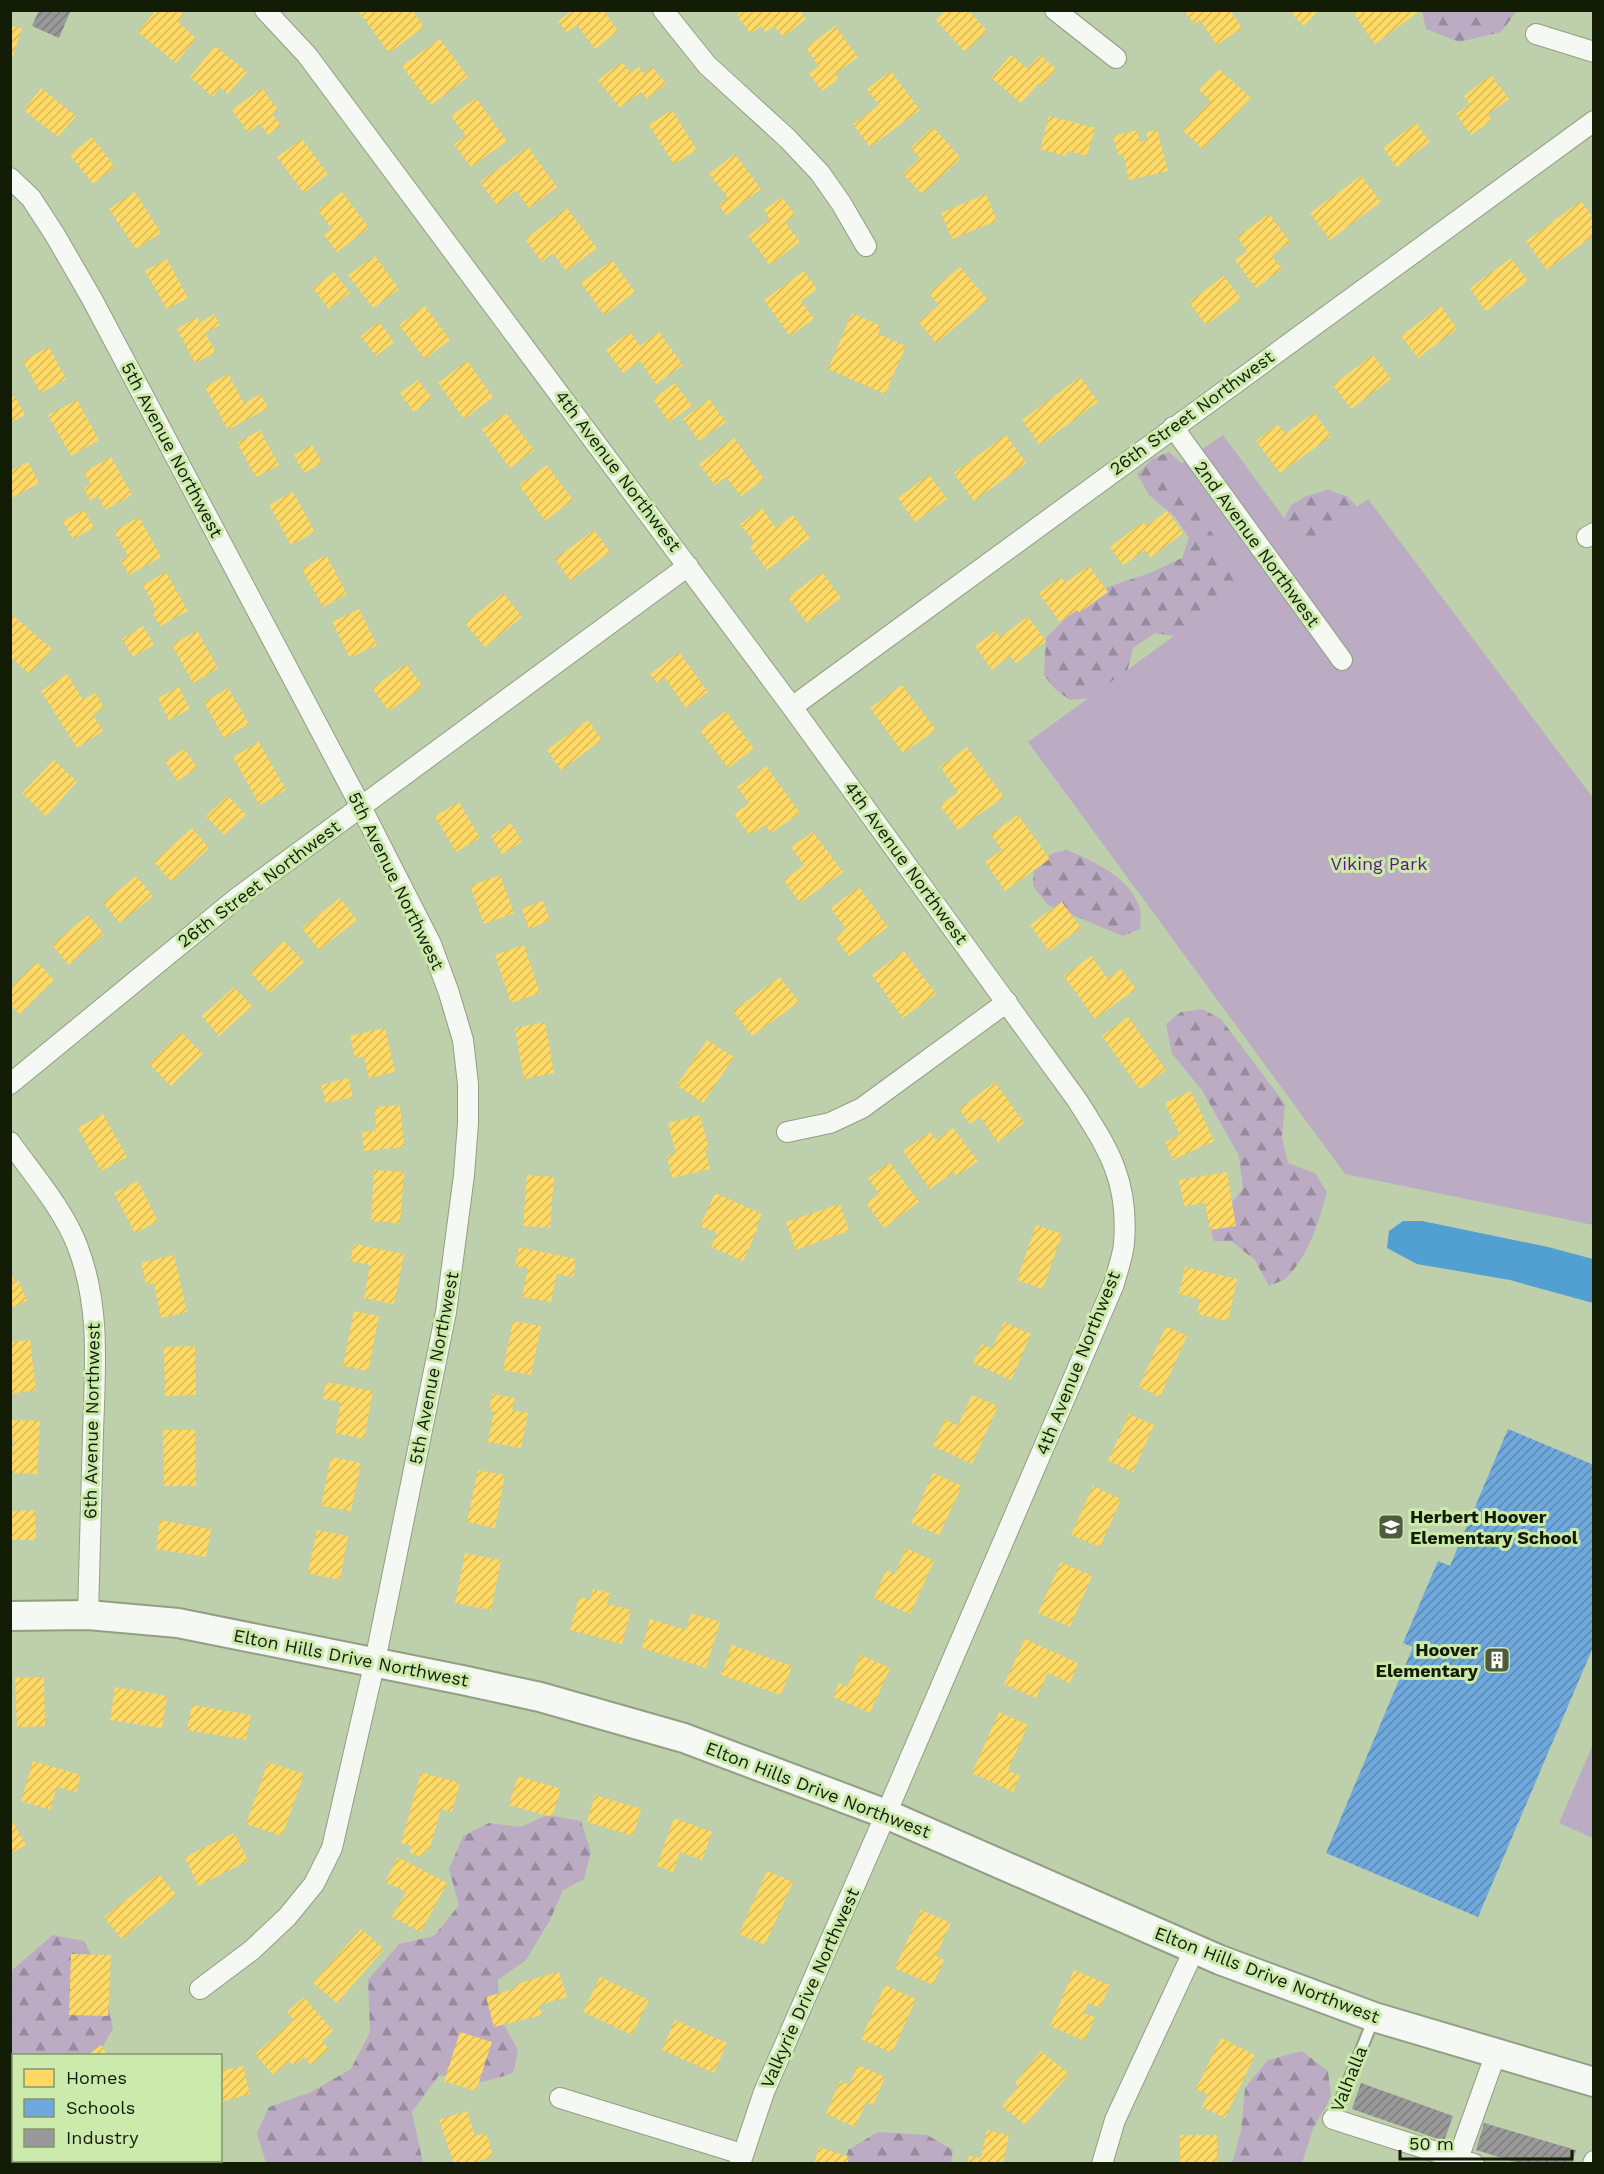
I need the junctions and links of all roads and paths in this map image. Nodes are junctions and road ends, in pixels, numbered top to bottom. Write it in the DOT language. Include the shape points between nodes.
graph roads {
  1 [pos="266,10"];
  2 [pos="663,10"];
  3 [pos="1055,10"];
  4 [pos="1536,34"];
  5 [pos="1593,52"];
  6 [pos="1116,58"];
  7 [pos="1593,121"];
  8 [pos="10,178"];
  9 [pos="866,246"];
  10 [pos="1173,427"];
  11 [pos="688,566"];
  12 [pos="1342,660"];
  13 [pos="792,706"];
  14 [pos="361,807"];
  15 [pos="1007,1002"];
  16 [pos="10,1084"];
  17 [pos="788,1132"];
  18 [pos="10,1142"];
  19 [pos="88,1615"];
  20 [pos="10,1616"];
  21 [pos="375,1661"];
  22 [pos="886,1814"];
  23 [pos="1194,1950"];
  24 [pos="200,1989"];
  25 [pos="1374,2017"];
  26 [pos="1496,2054"];
  27 [pos="1593,2082"];
  28 [pos="560,2098"];
  29 [pos="1334,2119"];
  30 [pos="741,2159"];
  31 [pos="1466,2161"];
  32 [pos="1102,2163"];
  1 -- 11 [label="street, 4th Avenue Northwest" via="307,55"];
  2 -- 9 [label="street" via="707,65 788,138 820,173"];
  3 -- 6 [label="street"];
  4 -- 5 [label="street"];
  7 -- 10 [label="street, 26th Street Northwest"];
  8 -- 14 [label="street, 5th Avenue Northwest" via="31,198 92,299"];
  10 -- 12 [label="street, 2nd Avenue Northwest"];
  10 -- 13 [label="street, 26th Street Northwest"];
  11 -- 13 [label="street, 4th Avenue Northwest"];
  11 -- 14 [label="street, 26th Street Northwest"];
  13 -- 15 [label="street, 4th Avenue Northwest"];
  14 -- 16 [label="street, 26th Street Northwest" via="237,898"];
  14 -- 21 [label="street, 5th Avenue Northwest" via="431,944 462,1040 468,1084 464,1175 446,1312"];
  15 -- 17 [label="street" via="862,1108 830,1123"];
  15 -- 22 [label="street, 4th Avenue Northwest" via="1103,1140 1119,1174 1124,1245 1114,1284"];
  18 -- 19 [label="street, 6th Avenue Northwest" via="56,1206 76,1242 92,1302 95,1375"];
  19 -- 20 [label="main road, Elton Hills Drive Northwest"];
  19 -- 21 [label="main road, Elton Hills Drive Northwest" via="178,1623"];
  21 -- 22 [label="main road, Elton Hills Drive Northwest" via="540,1697 684,1738"];
  21 -- 24 [label="street, 5th Avenue Northwest" via="332,1848 314,1884 252,1950"];
  22 -- 23 [label="main road, Elton Hills Drive Northwest"];
  22 -- 30 [label="street, Valkyrie Drive Northwest" via="764,2092"];
  23 -- 25 [label="main road, Elton Hills Drive Northwest"];
  23 -- 32 [label="street" via="1115,2120"];
  25 -- 26 [label="main road, Elton Hills Drive Northwest"];
  25 -- 29 [label="lane, Valhalla"];
  26 -- 27 [label="main road, Elton Hills Drive Northwest"];
  26 -- 31 [label="street, Valhalla"];
  28 -- 30 [label="street"];
  29 -- 31 [label="street, Valhalla"];
}
